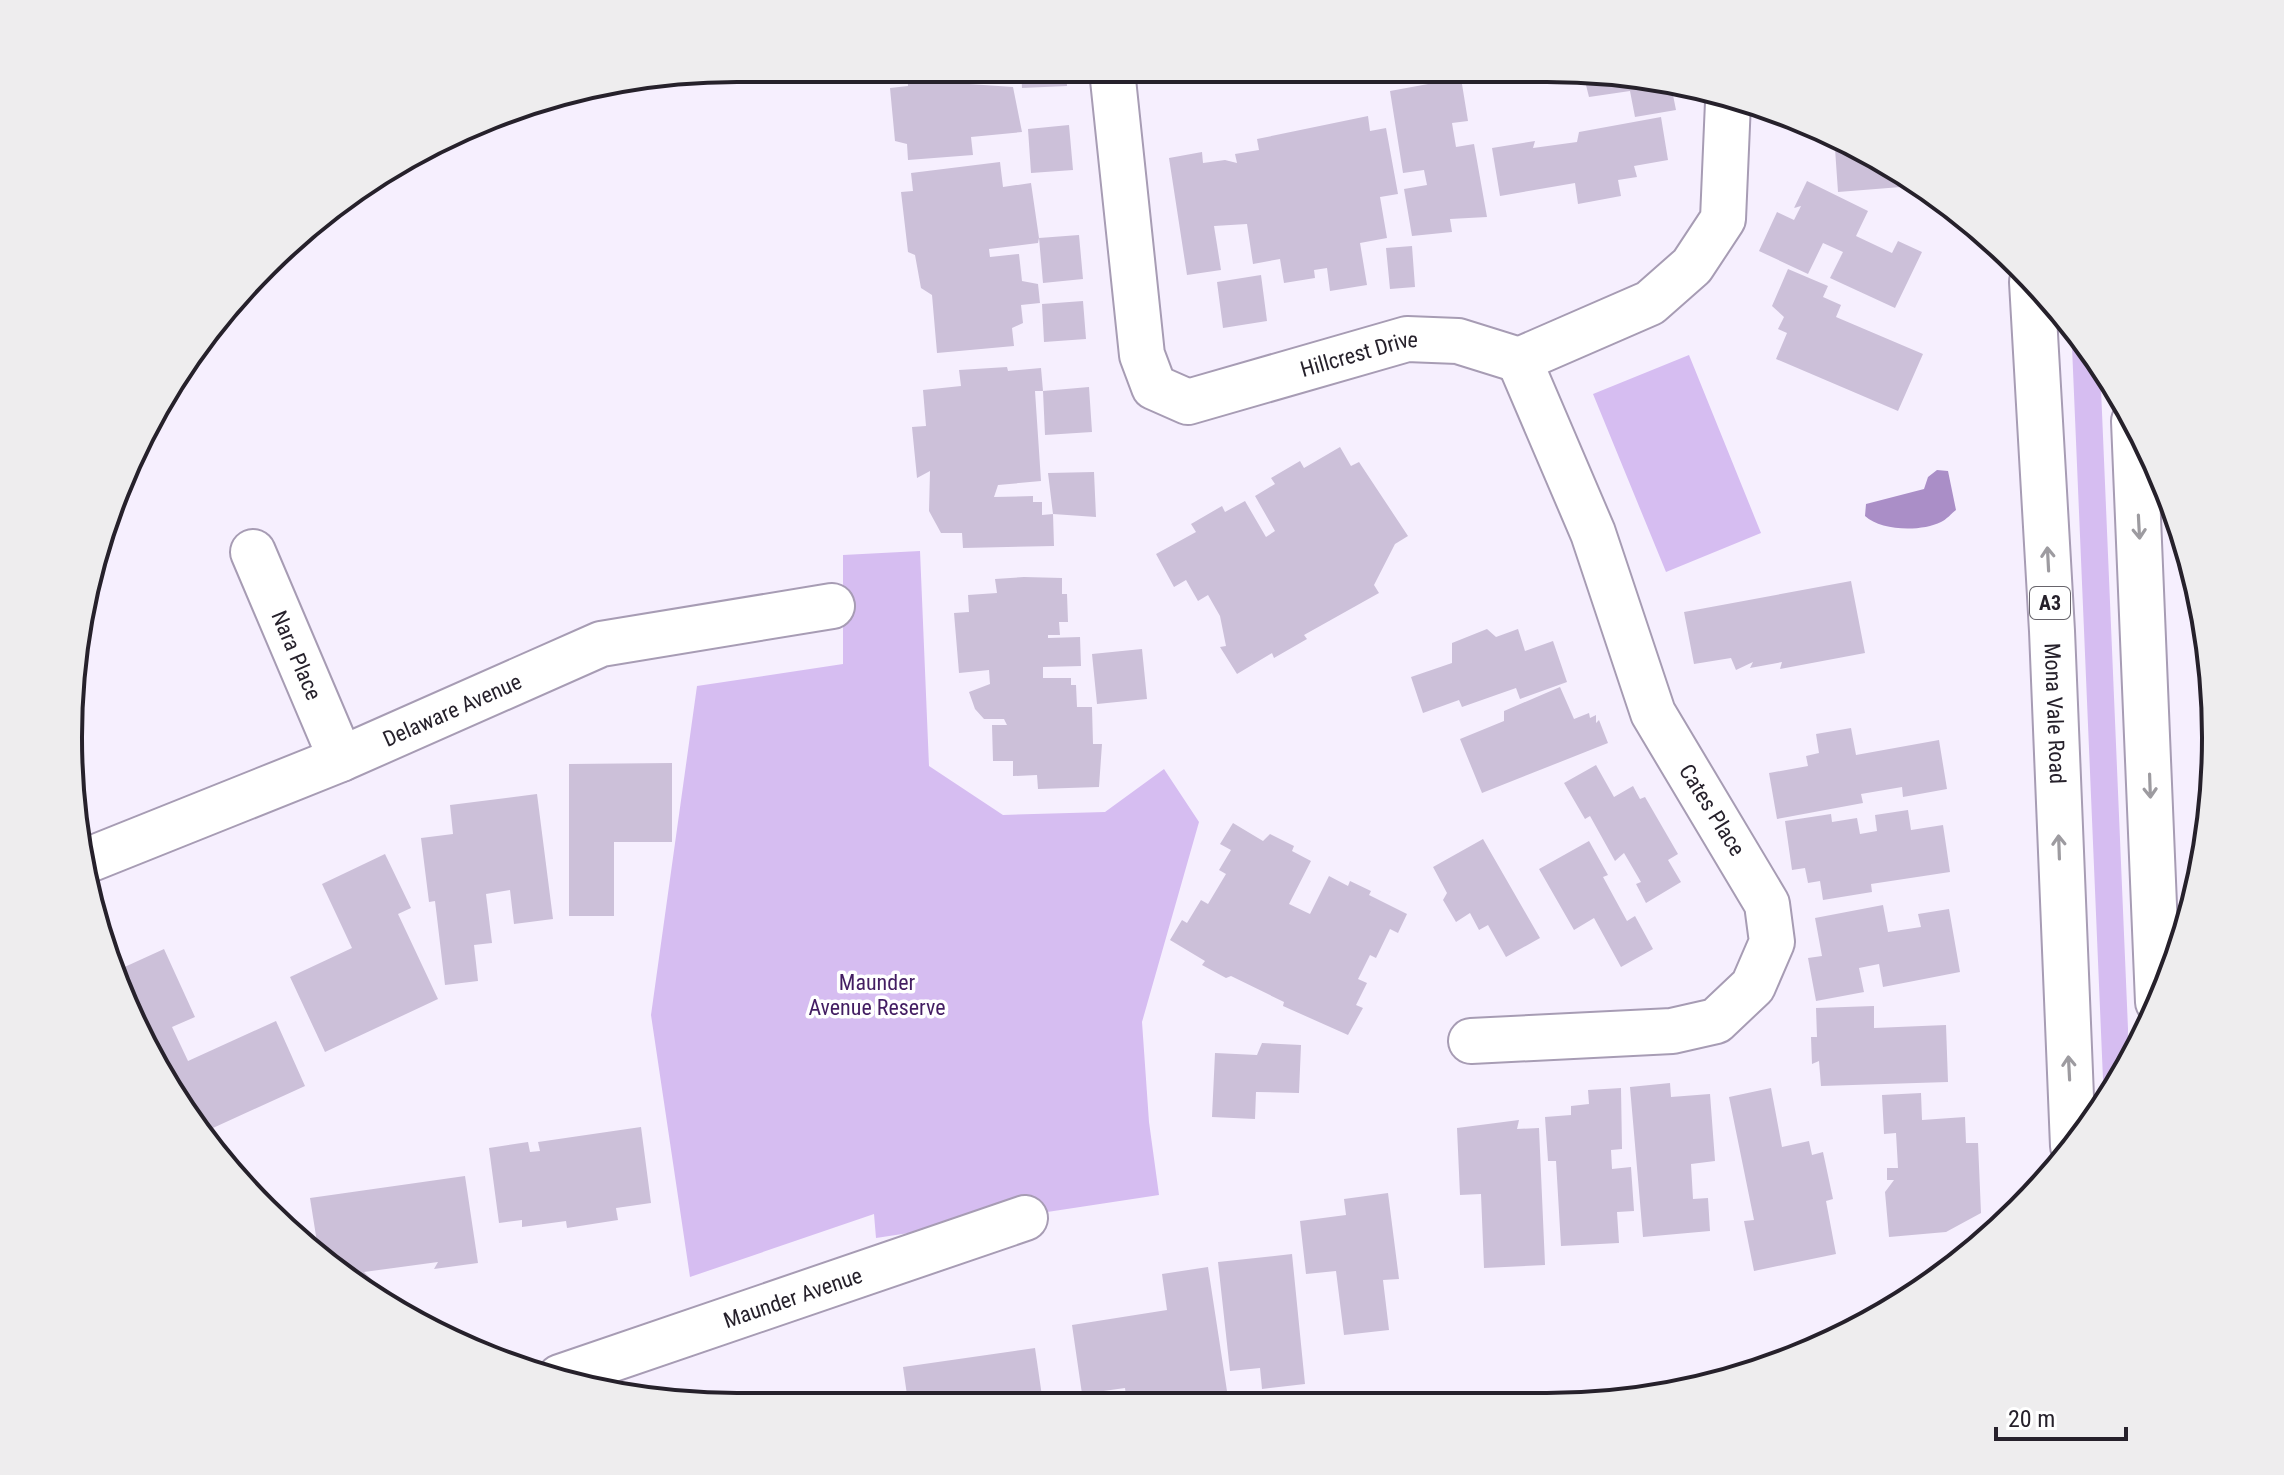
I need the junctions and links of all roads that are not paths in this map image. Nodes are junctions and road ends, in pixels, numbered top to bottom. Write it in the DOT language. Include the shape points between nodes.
graph roads {
  1 [pos="1113,82"];
  2 [pos="1728,108"];
  3 [pos="2033,299"];
  4 [pos="1519,360"];
  5 [pos="2135,451"];
  6 [pos="253,552"];
  7 [pos="832,606"];
  8 [pos="341,759"];
  9 [pos="94,858"];
  10 [pos="2157,975"];
  11 [pos="1471,1041"];
  12 [pos="2072,1130"];
  13 [pos="1025,1218"];
  14 [pos="574,1372"];
  1 -- 4 [label="main road, Hillcrest Drive" via="1142,355 1154,387 1188,402 1407,339 1458,341"];
  2 -- 4 [label="main road" via="1723,219 1692,266 1650,303"];
  12 -- 3 [label="main road, Mona Vale Road / A3, one-way"];
  4 -- 11 [label="main road, Cates Place" via="1593,533 1653,713 1760,890 1772,942 1753,986 1716,1021 1672,1031"];
  5 -- 10 [label="main road, one-way"];
  6 -- 8 [label="main road, Nara Place"];
  7 -- 8 [label="main road, Delaware Avenue" via="601,644"];
  8 -- 9 [label="main road, Delaware Avenue"];
  13 -- 14 [label="main road, Maunder Avenue"];
}
